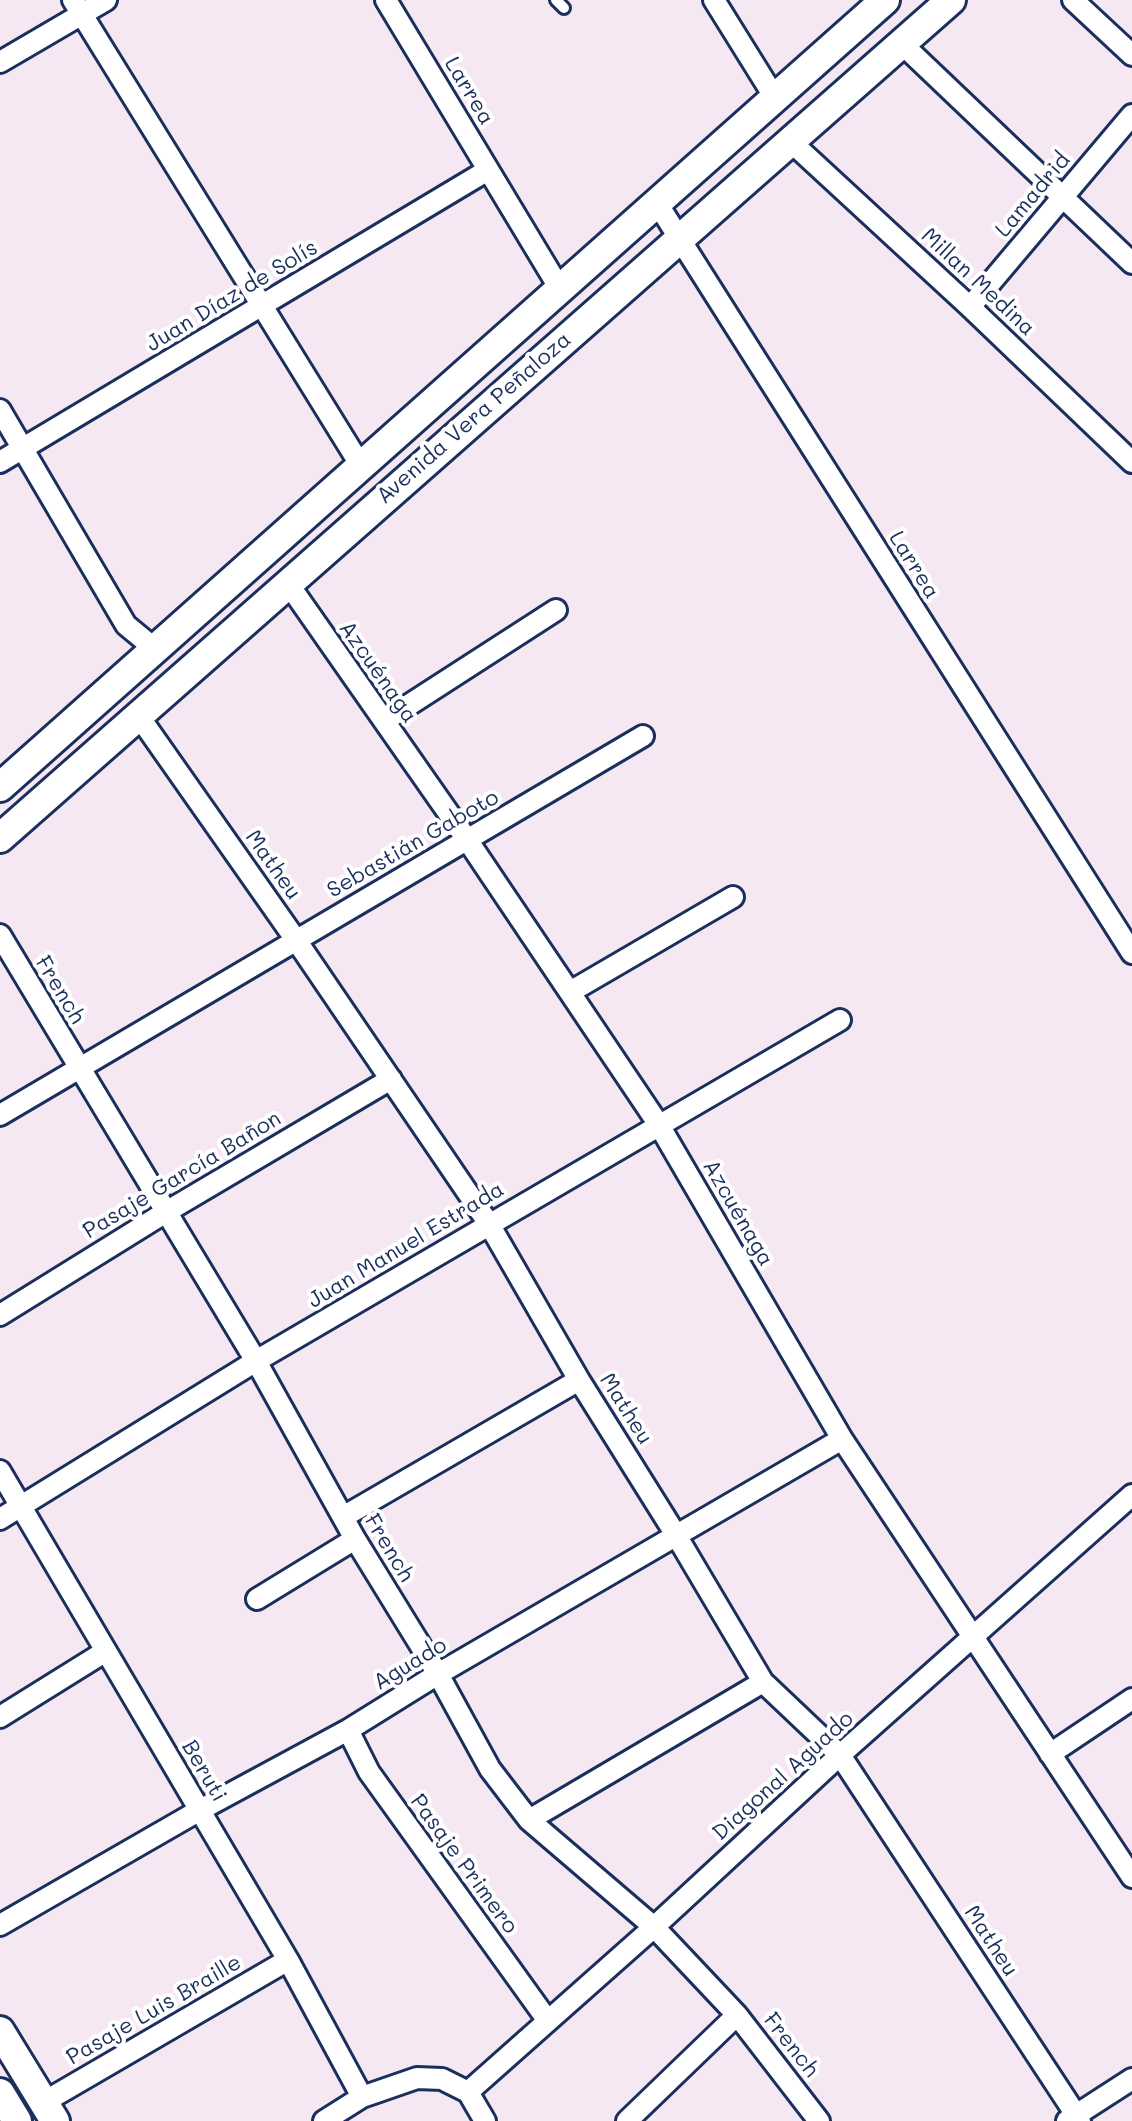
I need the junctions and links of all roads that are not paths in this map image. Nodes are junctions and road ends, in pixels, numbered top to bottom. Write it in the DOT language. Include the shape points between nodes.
graph roads {
  1 [pos="106,0"];
  2 [pos="386,0"];
  3 [pos="714,0"];
  4 [pos="885,0"];
  5 [pos="951,0"];
  6 [pos="1073,0"];
  7 [pos="78,7"];
  8 [pos="901,43"];
  9 [pos="1132,55"];
  10 [pos="0,62"];
  11 [pos="775,98"];
  12 [pos="1132,115"];
  13 [pos="789,140"];
  14 [pos="488,170"];
  15 [pos="1063,196"];
  16 [pos="657,203"];
  17 [pos="678,239"];
  18 [pos="1132,263"];
  19 [pos="560,289"];
  20 [pos="262,305"];
  21 [pos="970,307"];
  22 [pos="0,410"];
  23 [pos="23,448"];
  24 [pos="0,462"];
  25 [pos="1132,462"];
  26 [pos="361,466"];
  27 [pos="287,582"];
  28 [pos="556,610"];
  29 [pos="155,649"];
  30 [pos="138,715"];
  31 [pos="384,721"];
  32 [pos="643,736"];
  33 [pos="0,787"];
  34 [pos="0,838"];
  35 [pos="468,841"];
  36 [pos="733,897"];
  37 [pos="0,935"];
  38 [pos="296,940"];
  39 [pos="1132,953"];
  40 [pos="570,992"];
  41 [pos="840,1020"];
  42 [pos="79,1067"];
  43 [pos="391,1079"];
  44 [pos="0,1115"];
  45 [pos="659,1125"];
  46 [pos="166,1212"];
  47 [pos="489,1224"];
  48 [pos="0,1315"];
  49 [pos="256,1361"];
  50 [pos="579,1380"];
  51 [pos="842,1439"];
  52 [pos="0,1471"];
  53 [pos="1132,1495"];
  54 [pos="21,1506"];
  55 [pos="343,1517"];
  56 [pos="0,1519"];
  57 [pos="676,1535"];
  58 [pos="355,1539"];
  59 [pos="257,1599"];
  60 [pos="973,1637"];
  61 [pos="106,1651"];
  62 [pos="438,1674"];
  63 [pos="763,1682"];
  64 [pos="1132,1699"];
  65 [pos="0,1717"];
  66 [pos="348,1730"];
  67 [pos="1050,1754"];
  68 [pos="840,1755"];
  69 [pos="200,1810"];
  70 [pos="529,1820"];
  71 [pos="1129,1866"];
  72 [pos="0,1925"];
  73 [pos="654,1927"];
  74 [pos="288,1960"];
  75 [pos="737,2015"];
  76 [pos="548,2021"];
  77 [pos="0,2031"];
  78 [pos="1132,2079"];
  79 [pos="468,2092"];
  80 [pos="362,2097"];
  81 [pos="50,2112"];
  82 [pos="1075,2119"];
  83 [pos="324,2121"];
  84 [pos="485,2121"];
  85 [pos="627,2121"];
  86 [pos="819,2121"];
  1 -- 7 [label="street"];
  2 -- 14 [label="street, Larrea"];
  3 -- 11 [label="street"];
  4 -- 11 [label="main road, Avenida Vera Peñaloza"];
  5 -- 8 [label="main road, Avenida Vera Peñaloza"];
  6 -- 9 [label="street"];
  7 -- 10 [label="street"];
  7 -- 20 [label="street"];
  8 -- 13 [label="main road, Avenida Vera Peñaloza"];
  8 -- 15 [label="street"];
  11 -- 16 [label="main road, Avenida Vera Peñaloza"];
  12 -- 15 [label="street, Lamadrid"];
  13 -- 17 [label="main road, Avenida Vera Peñaloza"];
  13 -- 21 [label="street, Millan Medina"];
  14 -- 19 [label="street, Larrea"];
  14 -- 20 [label="street, Juan Díaz de Solís"];
  15 -- 18 [label="street"];
  15 -- 21 [label="street, Lamadrid"];
  16 -- 17 [label="street, Larrea"];
  16 -- 19 [label="main road, Avenida Vera Peñaloza"];
  17 -- 27 [label="main road, Avenida Vera Peñaloza"];
  17 -- 39 [label="street, Larrea"];
  19 -- 26 [label="main road, Avenida Vera Peñaloza"];
  20 -- 23 [label="street, Juan Díaz de Solís"];
  20 -- 26 [label="street"];
  21 -- 25 [label="street, Millan Medina"];
  22 -- 23 [label="street"];
  23 -- 24 [label="street, Juan Díaz de Solís"];
  23 -- 29 [label="street" via="126,625"];
  26 -- 29 [label="main road, Avenida Vera Peñaloza"];
  27 -- 30 [label="main road, Avenida Vera Peñaloza"];
  27 -- 31 [label="street, Azcuénaga"];
  28 -- 31 [label="street"];
  29 -- 33 [label="main road, Avenida Vera Peñaloza"];
  30 -- 34 [label="main road, Avenida Vera Peñaloza"];
  30 -- 38 [label="street, Matheu"];
  31 -- 35 [label="street, Azcuénaga"];
  32 -- 35 [label="street, Sebastián Gaboto"];
  35 -- 38 [label="street, Sebastián Gaboto"];
  35 -- 40 [label="street, Azcuénaga"];
  36 -- 40 [label="street"];
  37 -- 42 [label="street, French"];
  38 -- 42 [label="street, Sebastián Gaboto"];
  38 -- 43 [label="street, Matheu"];
  40 -- 45 [label="street, Azcuénaga"];
  41 -- 45 [label="street, Juan Manuel Estrada"];
  42 -- 44 [label="street, Sebastián Gaboto"];
  42 -- 46 [label="street, French"];
  43 -- 46 [label="street, Pasaje García Bañon"];
  43 -- 47 [label="street, Matheu"];
  45 -- 47 [label="street, Juan Manuel Estrada"];
  45 -- 51 [label="street, Azcuénaga"];
  46 -- 48 [label="street, Pasaje García Bañon"];
  46 -- 49 [label="street, French"];
  47 -- 49 [label="street, Juan Manuel Estrada"];
  47 -- 50 [label="street, Matheu"];
  49 -- 54 [label="street, Juan Manuel Estrada"];
  49 -- 55 [label="street, French"];
  50 -- 55 [label="street"];
  50 -- 57 [label="street, Matheu"];
  51 -- 57 [label="street, Aguado"];
  51 -- 60 [label="street, Azcuénaga"];
  52 -- 54 [label="street, Beruti"];
  53 -- 60 [label="street, Diagonal Aguado"];
  54 -- 56 [label="street, Juan Manuel Estrada"];
  54 -- 61 [label="street, Beruti"];
  55 -- 58 [label="street, French"];
  57 -- 62 [label="street, Aguado"];
  57 -- 63 [label="street, Matheu"];
  58 -- 59 [label="street"];
  58 -- 62 [label="street, French"];
  60 -- 67 [label="street, Azcuénaga"];
  60 -- 68 [label="street, Diagonal Aguado"];
  61 -- 65 [label="street"];
  61 -- 69 [label="street, Beruti"];
  62 -- 66 [label="street, Aguado"];
  62 -- 70 [label="street, French" via="490,1769"];
  63 -- 68 [label="street, Matheu"];
  63 -- 70 [label="street"];
  64 -- 67 [label="street"];
  66 -- 69 [label="street, Aguado"];
  66 -- 76 [label="street, Pasaje Primero" via="369,1772"];
  67 -- 71 [label="street, Azcuénaga"];
  68 -- 73 [label="street, Diagonal Aguado"];
  68 -- 82 [label="street, Matheu"];
  69 -- 72 [label="street, Aguado"];
  69 -- 74 [label="street, Beruti"];
  70 -- 73 [label="street, French"];
  73 -- 75 [label="street, French"];
  73 -- 76 [label="street, Diagonal Aguado"];
  74 -- 80 [label="street, Beruti"];
  74 -- 81 [label="street, Pasaje Luis Braille"];
  75 -- 85 [label="street"];
  75 -- 86 [label="street, French"];
  76 -- 79 [label="street, Diagonal Aguado"];
  77 -- 81 [label="main road"];
  78 -- 82 [label="street"];
  79 -- 80 [label="street" via="442,2079 417,2078"];
  79 -- 84 [label="street"];
  80 -- 83 [label="street"];
}
